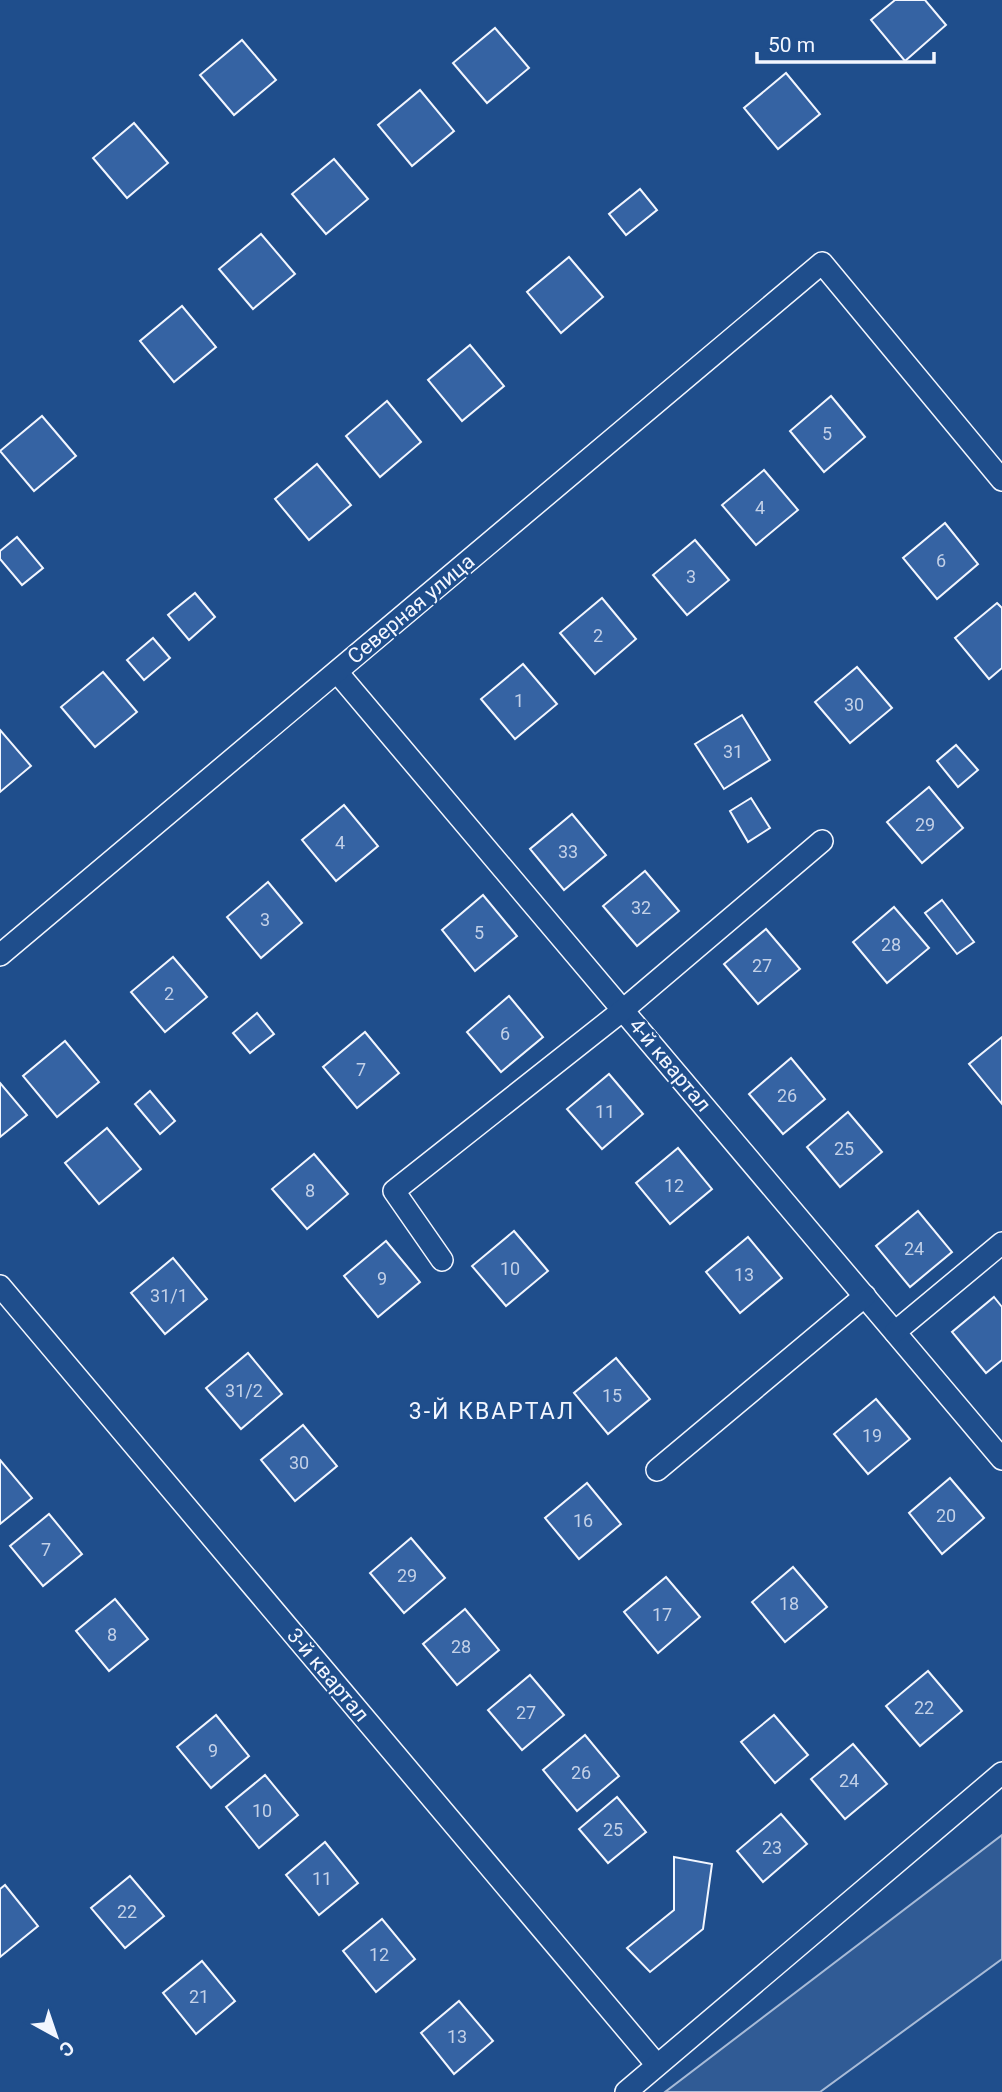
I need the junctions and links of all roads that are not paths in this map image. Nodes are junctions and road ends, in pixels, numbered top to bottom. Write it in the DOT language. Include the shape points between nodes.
graph roads {
  1 [pos="1002,480"];
  2 [pos="337,672"];
  3 [pos="822,841"];
  4 [pos="0,955"];
  5 [pos="623,1010"];
  6 [pos="1002,1243"];
  7 [pos="442,1260"];
  8 [pos="0,1286"];
  9 [pos="865,1296"];
  10 [pos="895,1332"];
  11 [pos="1002,1459"];
  12 [pos="657,1470"];
  13 [pos="1002,1773"];
  14 [pos="657,2064"];
  15 [pos="625,2092"];
  1 -- 2 [label="street, Северная улица" via="822,263"];
  2 -- 4 [label="street, Северная улица"];
  2 -- 5 [label="street, 4-й квартал"];
  3 -- 5 [label="street"];
  5 -- 7 [label="street" via="394,1191"];
  5 -- 9 [label="street, 4-й квартал"];
  6 -- 10 [label="street"];
  8 -- 14 [label="street, 3-й квартал"];
  9 -- 10 [label="street, 4-й квартал"];
  9 -- 12 [label="street"];
  10 -- 11 [label="street, 4-й квартал"];
  13 -- 14 [label="street"];
  14 -- 15 [label="street"];
}
